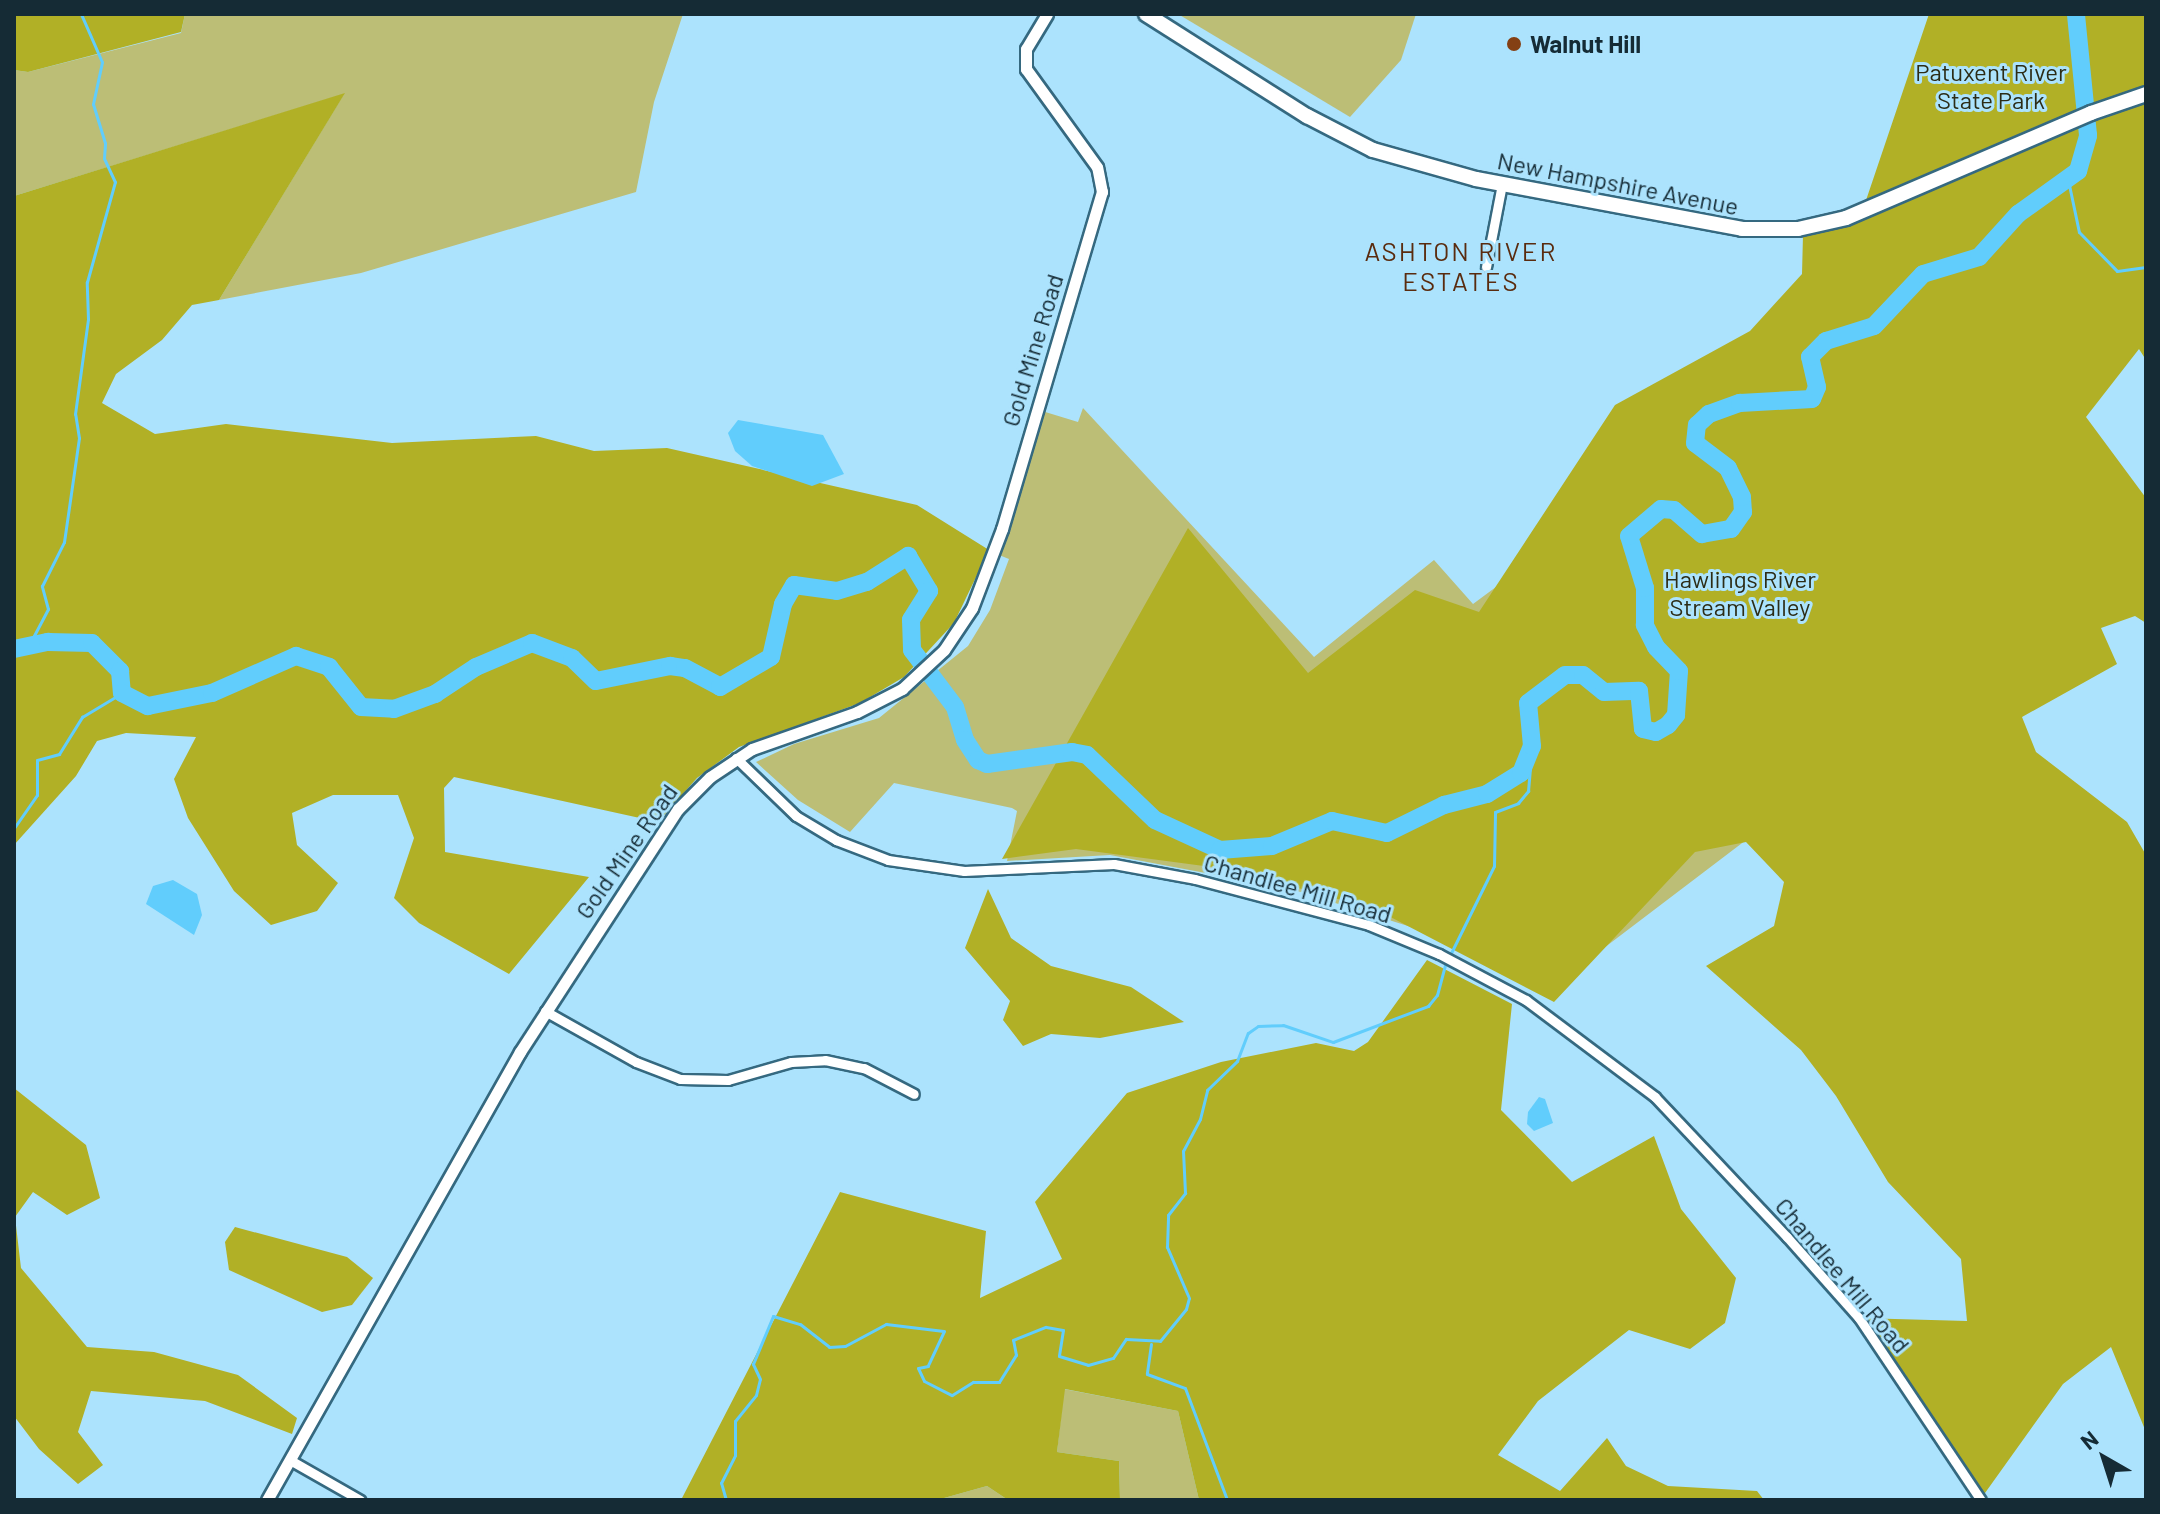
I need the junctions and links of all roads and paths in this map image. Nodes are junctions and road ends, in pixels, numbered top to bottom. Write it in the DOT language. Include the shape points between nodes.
graph roads {
  1 [pos="1047,14"];
  2 [pos="1146,14"];
  3 [pos="2146,94"];
  4 [pos="1502,184"];
  5 [pos="1486,267"];
  6 [pos="736,758"];
  7 [pos="545,1011"];
  8 [pos="914,1094"];
  9 [pos="290,1460"];
  10 [pos="267,1500"];
  11 [pos="360,1500"];
  12 [pos="1981,1500"];
  1 -- 6 [label="street, Gold Mine Road" via="1028,42 1026,69 1097,167 1101,201 994,554 964,622 913,681 873,706 786,734"];
  2 -- 4 [label="main road, New Hampshire Avenue" via="1349,139 1427,167"];
  3 -- 4 [label="main road, New Hampshire Avenue" via="2084,115 1866,211 1798,229 1702,224"];
  4 -- 5 [label="street"];
  6 -- 7 [label="street, Gold Mine Road" via="699,786 672,817"];
  6 -- 12 [label="street, Chandlee Mill Road" via="796,816 848,846 888,860 964,871 1081,863 1142,868 1333,913 1454,961 1573,1031 1685,1126 1859,1318"];
  7 -- 8 [label="street" via="636,1062 680,1079 728,1080 791,1062 825,1060 864,1068"];
  7 -- 9 [label="street, Gold Mine Road"];
  9 -- 10 [label="street, Gold Mine Road"];
  9 -- 11 [label="street"];
}
